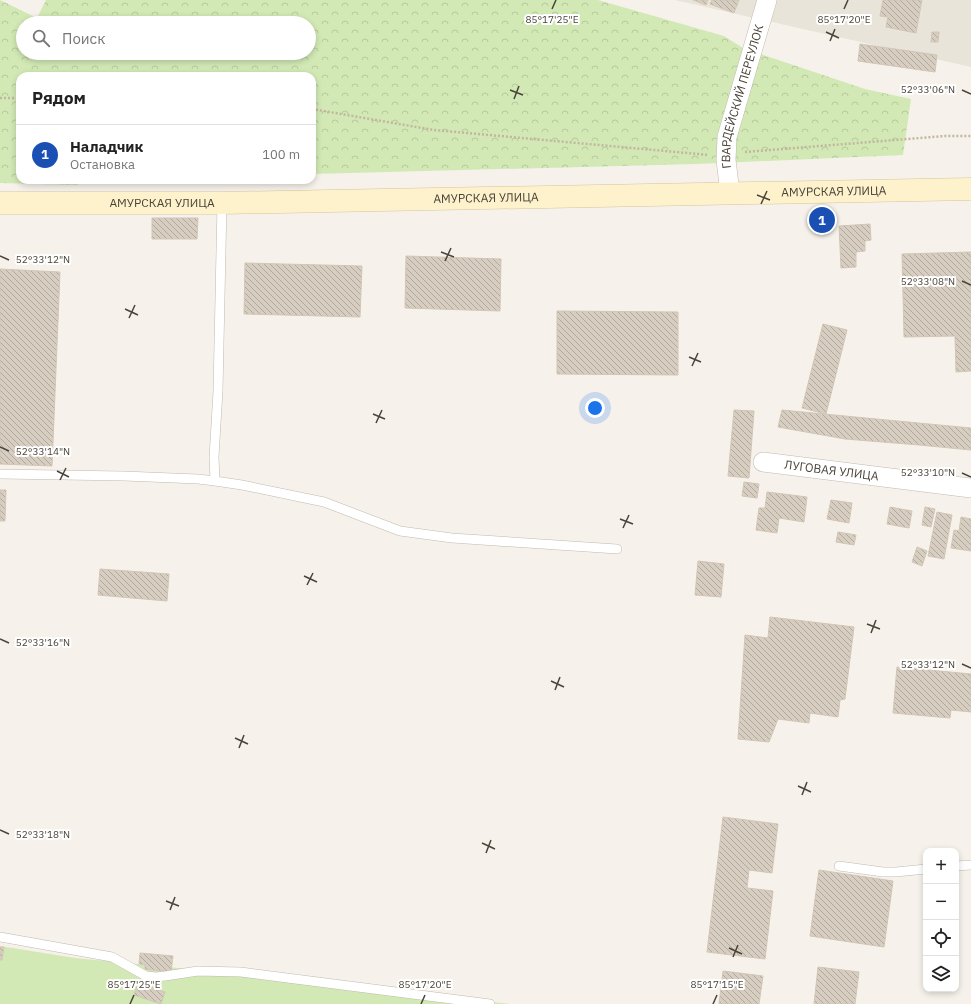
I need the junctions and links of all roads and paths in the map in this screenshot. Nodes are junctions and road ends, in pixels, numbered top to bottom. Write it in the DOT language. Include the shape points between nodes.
graph roads {
  1 [pos="767,0"];
  2 [pos="0,98"];
  3 [pos="16,98"];
  4 [pos="316,110"];
  5 [pos="971,136"];
  6 [pos="726,154"];
  7 [pos="971,189"];
  8 [pos="730,194"];
  9 [pos="0,203"];
  10 [pos="222,203"];
  11 [pos="763,462"];
  12 [pos="0,474"];
  13 [pos="215,481"];
  14 [pos="971,488"];
  15 [pos="617,549"];
  16 [pos="971,865"];
  17 [pos="839,866"];
  18 [pos="959,866"];
  19 [pos="923,869"];
  20 [pos="0,937"];
  21 [pos="490,1004"];
  1 -- 6 [label="street, ГВАРДЕЙСКИЙ ПЕРЕУЛОК" via="730,124"];
  2 -- 3 [label="path"];
  4 -- 6 [label="path" via="434,130 710,155"];
  5 -- 6 [label="path"];
  6 -- 8 [label="street, ГВАРДЕЙСКИЙ ПЕРЕУЛОК"];
  7 -- 8 [label="street, АМУРСКАЯ УЛИЦА"];
  8 -- 10 [label="street, АМУРСКАЯ УЛИЦА"];
  9 -- 10 [label="street, АМУРСКАЯ УЛИЦА"];
  10 -- 13 [label="lane"];
  11 -- 14 [label="street, ЛУГОВАЯ УЛИЦА"];
  12 -- 13 [label="lane" via="124,476"];
  13 -- 15 [label="lane" via="324,502 400,531 452,538"];
  16 -- 18 [label="lane"];
  17 -- 19 [label="lane" via="883,872"];
  20 -- 21 [label="lane" via="112,957 146,976 156,977 198,970 241,972"];
}
